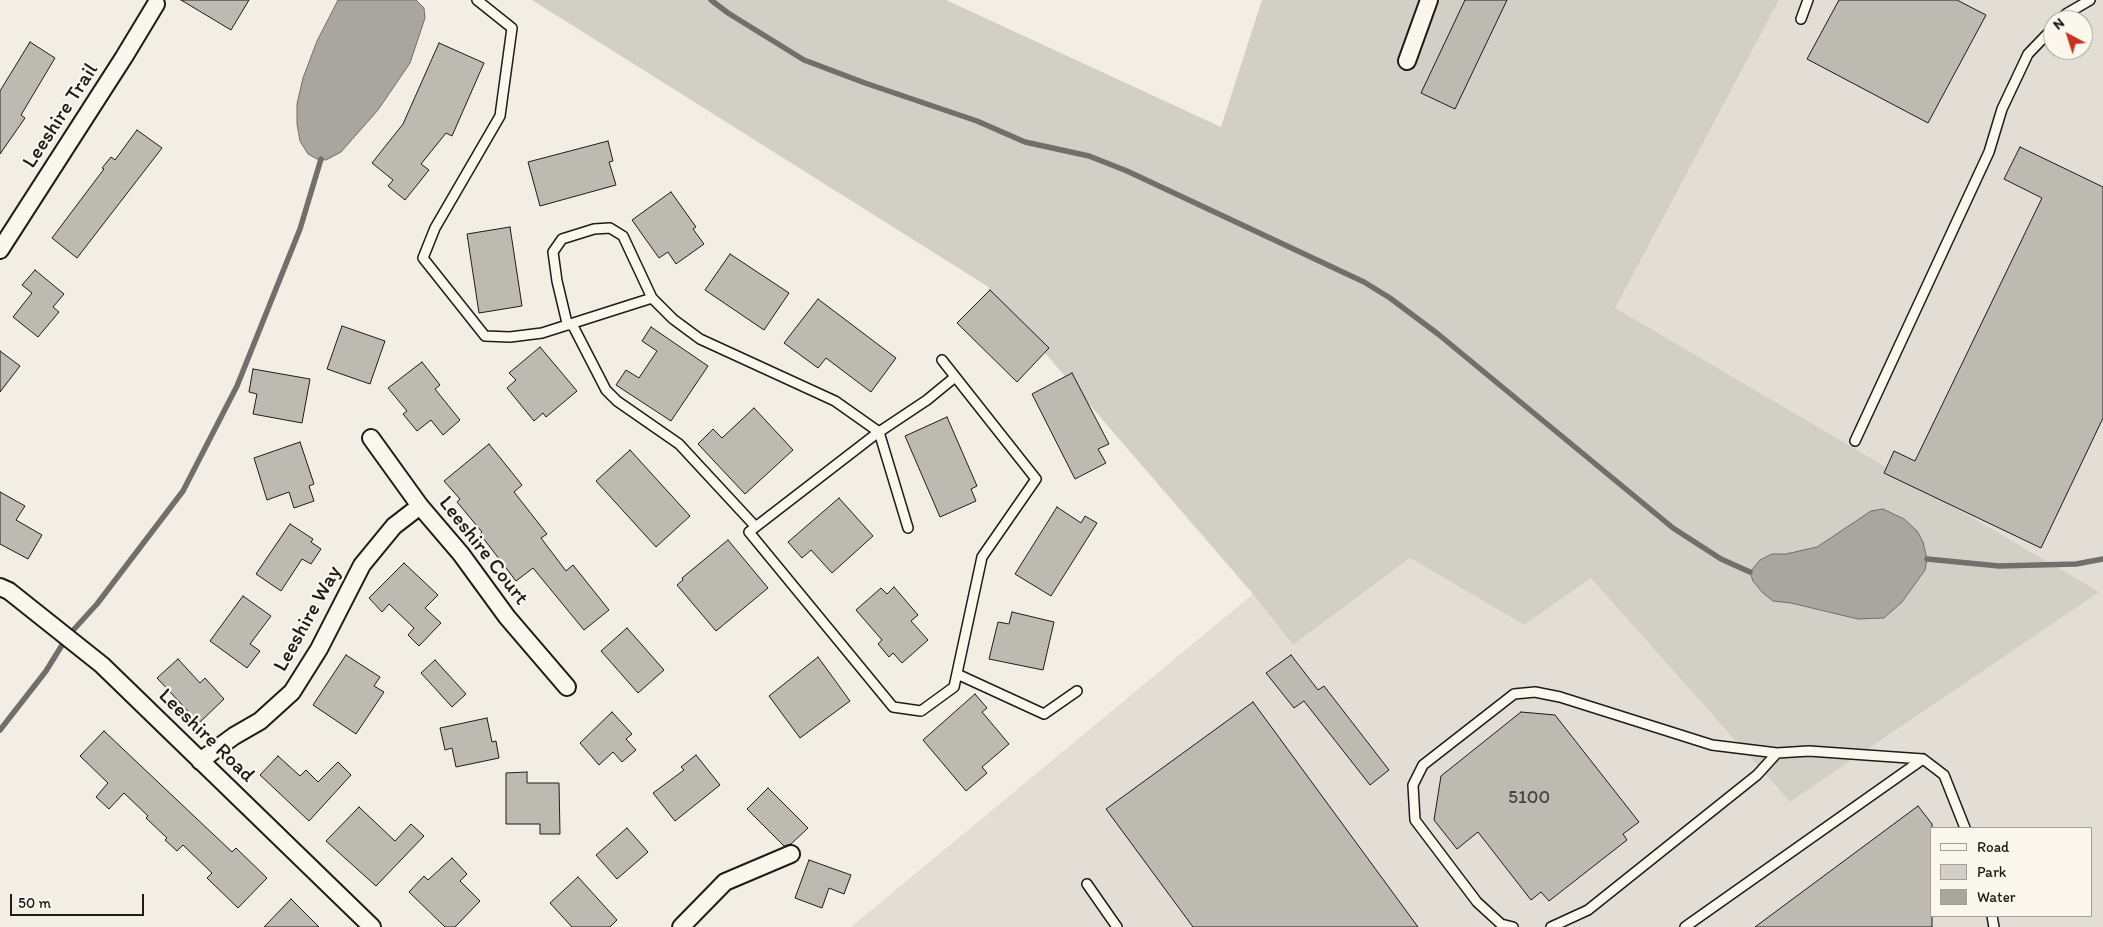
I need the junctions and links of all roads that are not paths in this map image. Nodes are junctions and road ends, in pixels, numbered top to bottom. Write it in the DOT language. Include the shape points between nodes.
graph roads {
  1 [pos="477,0"];
  2 [pos="1429,0"];
  3 [pos="1808,0"];
  4 [pos="2090,0"];
  5 [pos="157,2"];
  6 [pos="2073,10"];
  7 [pos="1800,19"];
  8 [pos="2043,38"];
  9 [pos="1407,61"];
  10 [pos="0,250"];
  11 [pos="652,298"];
  12 [pos="571,324"];
  13 [pos="942,360"];
  14 [pos="955,377"];
  15 [pos="879,432"];
  16 [pos="371,438"];
  17 [pos="1855,441"];
  18 [pos="420,506"];
  19 [pos="908,528"];
  20 [pos="752,529"];
  21 [pos="0,587"];
  22 [pos="957,674"];
  23 [pos="567,686"];
  24 [pos="1077,691"];
  25 [pos="1777,753"];
  26 [pos="1923,758"];
  27 [pos="200,761"];
  28 [pos="1965,827"];
  29 [pos="791,854"];
  30 [pos="1088,884"];
  31 [pos="372,927"];
  32 [pos="681,927"];
  33 [pos="1117,927"];
  34 [pos="1513,927"];
  35 [pos="1551,927"];
  36 [pos="1685,927"];
  1 -- 12 [label="lane" via="512,28 500,116 435,228 422,258 485,336 542,334"];
  2 -- 9 [label="street"];
  3 -- 7 [label="lane"];
  4 -- 6 [label="lane"];
  5 -- 10 [label="street, Leeshire Trail"];
  8 -- 17 [label="lane" via="2028,54 2002,109 1989,152"];
  11 -- 12 [label="lane"];
  11 -- 12 [label="lane" via="623,236 610,228 594,229 562,239 553,252 556,281 567,323"];
  11 -- 15 [label="lane" via="700,339 835,401"];
  12 -- 20 [label="lane" via="606,390 679,444"];
  13 -- 14 [label="lane"];
  14 -- 15 [label="lane"];
  14 -- 22 [label="lane" via="1036,479 982,557"];
  15 -- 19 [label="lane"];
  15 -- 20 [label="lane"];
  16 -- 18 [label="street, Leeshire Court"];
  18 -- 23 [label="street, Leeshire Court" via="461,554 507,617"];
  18 -- 27 [label="street, Leeshire Way" via="394,526 362,565 319,649 292,692 260,721"];
  20 -- 22 [label="lane" via="893,707 921,711 954,687"];
  21 -- 27 [label="street, Leeshire Road" via="102,665"];
  22 -- 24 [label="lane" via="1044,714"];
  25 -- 26 [label="lane" via="1809,751"];
  25 -- 34 [label="lane" via="1712,745 1560,697 1535,692 1514,694 1423,764 1413,785 1415,820 1477,902 1501,924"];
  25 -- 35 [label="lane" via="1757,775 1588,910"];
  26 -- 28 [label="lane" via="1944,775"];
  26 -- 36 [label="lane"];
  27 -- 31 [label="street, Leeshire Road"];
  29 -- 32 [label="street" via="725,882"];
  30 -- 33 [label="lane"];
}
